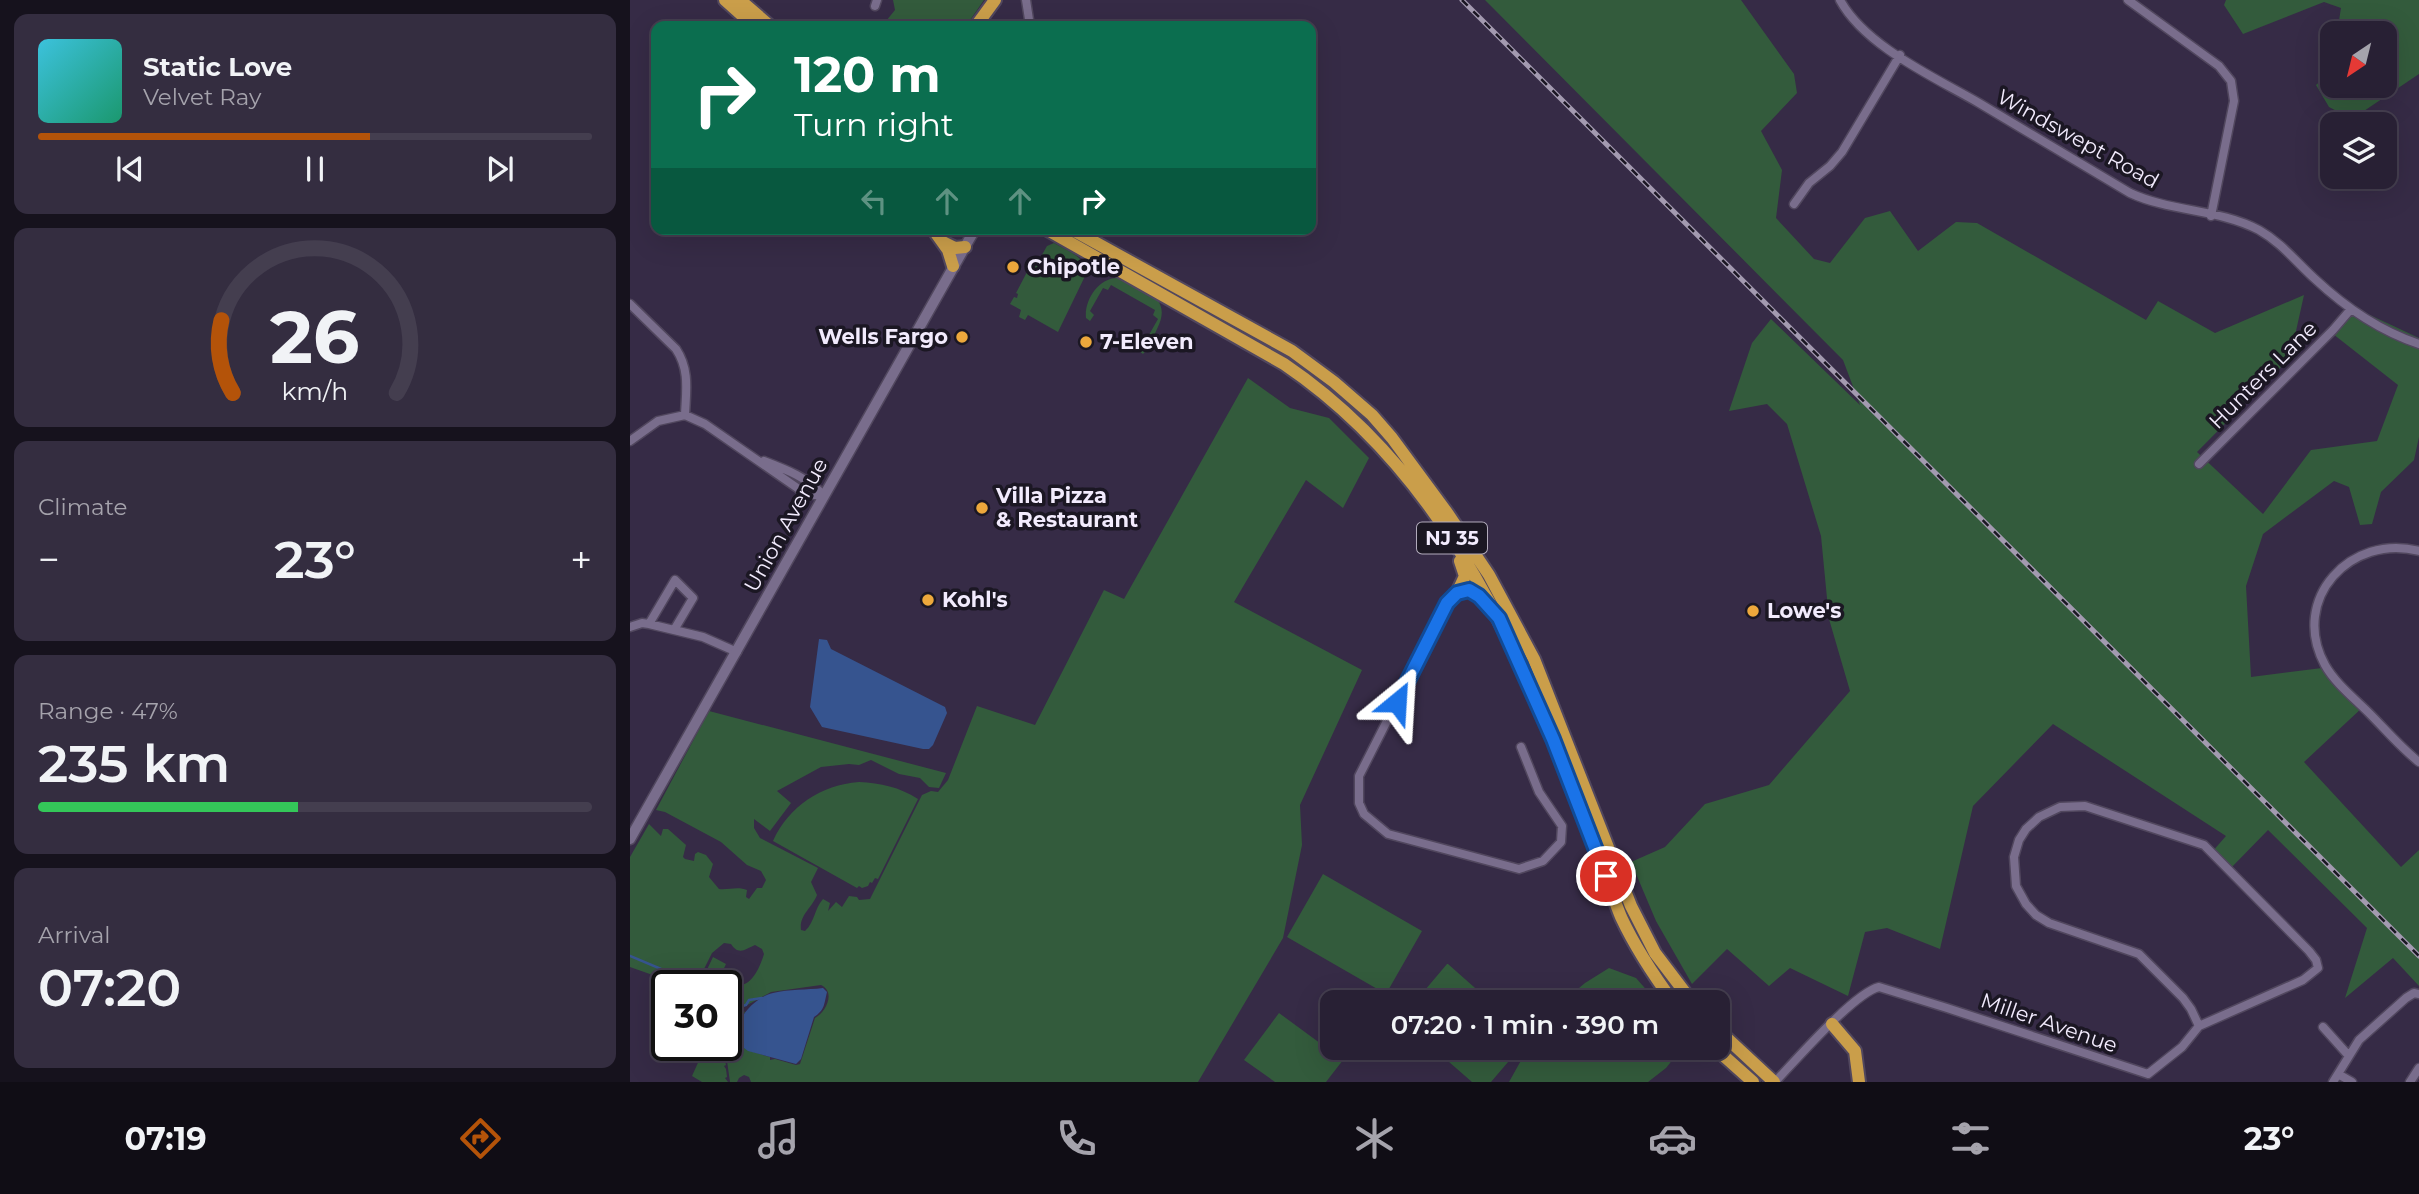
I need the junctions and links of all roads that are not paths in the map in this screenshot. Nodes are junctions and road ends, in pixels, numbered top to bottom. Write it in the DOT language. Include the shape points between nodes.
graph roads {
  1 [pos="724,0"];
  2 [pos="740,0"];
  3 [pos="995,0"];
  4 [pos="1026,0"];
  5 [pos="1840,0"];
  6 [pos="2128,0"];
  7 [pos="748,21"];
  8 [pos="764,21"];
  9 [pos="980,21"];
  10 [pos="1029,21"];
  11 [pos="1900,55"];
  12 [pos="1794,204"];
  13 [pos="2211,216"];
  14 [pos="937,235"];
  15 [pos="972,235"];
  16 [pos="1057,235"];
  17 [pos="1082,235"];
  18 [pos="942,242"];
  19 [pos="965,247"];
  20 [pos="954,266"];
  21 [pos="630,304"];
  22 [pos="2351,309"];
  23 [pos="2419,344"];
  24 [pos="685,415"];
  25 [pos="630,441"];
  26 [pos="2199,464"];
  27 [pos="824,496"];
  28 [pos="1448,531"];
  29 [pos="2419,551"];
  30 [pos="1457,593"];
  31 [pos="1499,618"];
  32 [pos="649,624"];
  33 [pos="630,627"];
  34 [pos="674,630"];
  35 [pos="737,652"];
  36 [pos="1521,747"];
  37 [pos="2419,762"];
  38 [pos="634,820"];
  39 [pos="630,839"];
  40 [pos="1665,990"];
  41 [pos="1683,990"];
  42 [pos="2419,993"];
  43 [pos="1832,1024"];
  44 [pos="2199,1026"];
  45 [pos="2323,1027"];
  46 [pos="1730,1041"];
  47 [pos="2349,1056"];
  48 [pos="1728,1060"];
  49 [pos="2419,1068"];
  50 [pos="2336,1078"];
  51 [pos="1753,1082"];
  52 [pos="1774,1082"];
  53 [pos="1859,1082"];
  54 [pos="2352,1082"];
  55 [pos="2410,1082"];
  1 -- 7 [label="highway"];
  2 -- 8 [label="highway"];
  3 -- 9 [label="highway"];
  4 -- 10 [label="street"];
  5 -- 11 [label="street, Windswept Road" via="1867,34"];
  6 -- 13 [label="street" via="2219,66 2231,81 2234,101"];
  11 -- 12 [label="street" via="1842,152"];
  11 -- 13 [label="street, Windswept Road" via="2130,193"];
  13 -- 22 [label="street, Windswept Road" via="2244,223 2272,238"];
  14 -- 18 [label="highway"];
  15 -- 19 [label="street, Union Avenue"];
  16 -- 28 [label="highway, NJ 35" via="1309,380 1401,467"];
  17 -- 41 [label="highway, NJ 35" via="1292,351 1372,415 1392,438 1489,575 1534,659 1631,906 1655,953"];
  18 -- 19 [label="highway"];
  18 -- 20 [label="highway"];
  19 -- 20 [label="street, Union Avenue"];
  20 -- 27 [label="street, Union Avenue"];
  21 -- 24 [label="street" via="682,357 687,377"];
  22 -- 23 [label="street, Windswept Road"];
  22 -- 26 [label="street, Hunters Lane"];
  24 -- 25 [label="street" via="658,421"];
  24 -- 27 [label="street" via="758,458 806,494"];
  27 -- 35 [label="street, Union Avenue"];
  28 -- 30 [label="highway" via="1464,568"];
  28 -- 31 [label="highway, NJ 35"];
  29 -- 37 [label="street" via="2385,547 2348,562 2322,594 2315,627 2319,653 2330,673"];
  30 -- 31 [label="highway" via="1473,591"];
  30 -- 36 [label="street" via="1447,603 1359,776 1359,803 1364,814 1388,834 1519,869 1543,861 1561,842 1562,826 1539,792"];
  31 -- 40 [label="highway, NJ 35" via="1571,782 1621,916"];
  32 -- 33 [label="street"];
  32 -- 34 [label="street"];
  32 -- 34 [label="street" via="675,580 693,598"];
  34 -- 35 [label="street"];
  35 -- 38 [label="street, Union Avenue"];
  38 -- 39 [label="street, Union Avenue"];
  42 -- 47 [label="street" via="2406,998 2364,1035"];
  43 -- 44 [label="street, Miller Avenue" via="1868,991 1879,987 2146,1074 2182,1047"];
  43 -- 52 [label="street, Miller Avenue"];
  43 -- 53 [label="highway" via="1855,1051"];
  44 -- 44 [label="street, Miller Avenue" via="2183,998 2139,954 2049,923 2031,911 2019,892 2014,857 2026,829 2039,817 2072,805 2091,807 2204,845 2316,960 2318,968 2303,981"];
  45 -- 47 [label="street"];
  46 -- 52 [label="highway"];
  47 -- 50 [label="street"];
  48 -- 51 [label="highway"];
  49 -- 55 [label="street"];
  50 -- 54 [label="street"];
}
